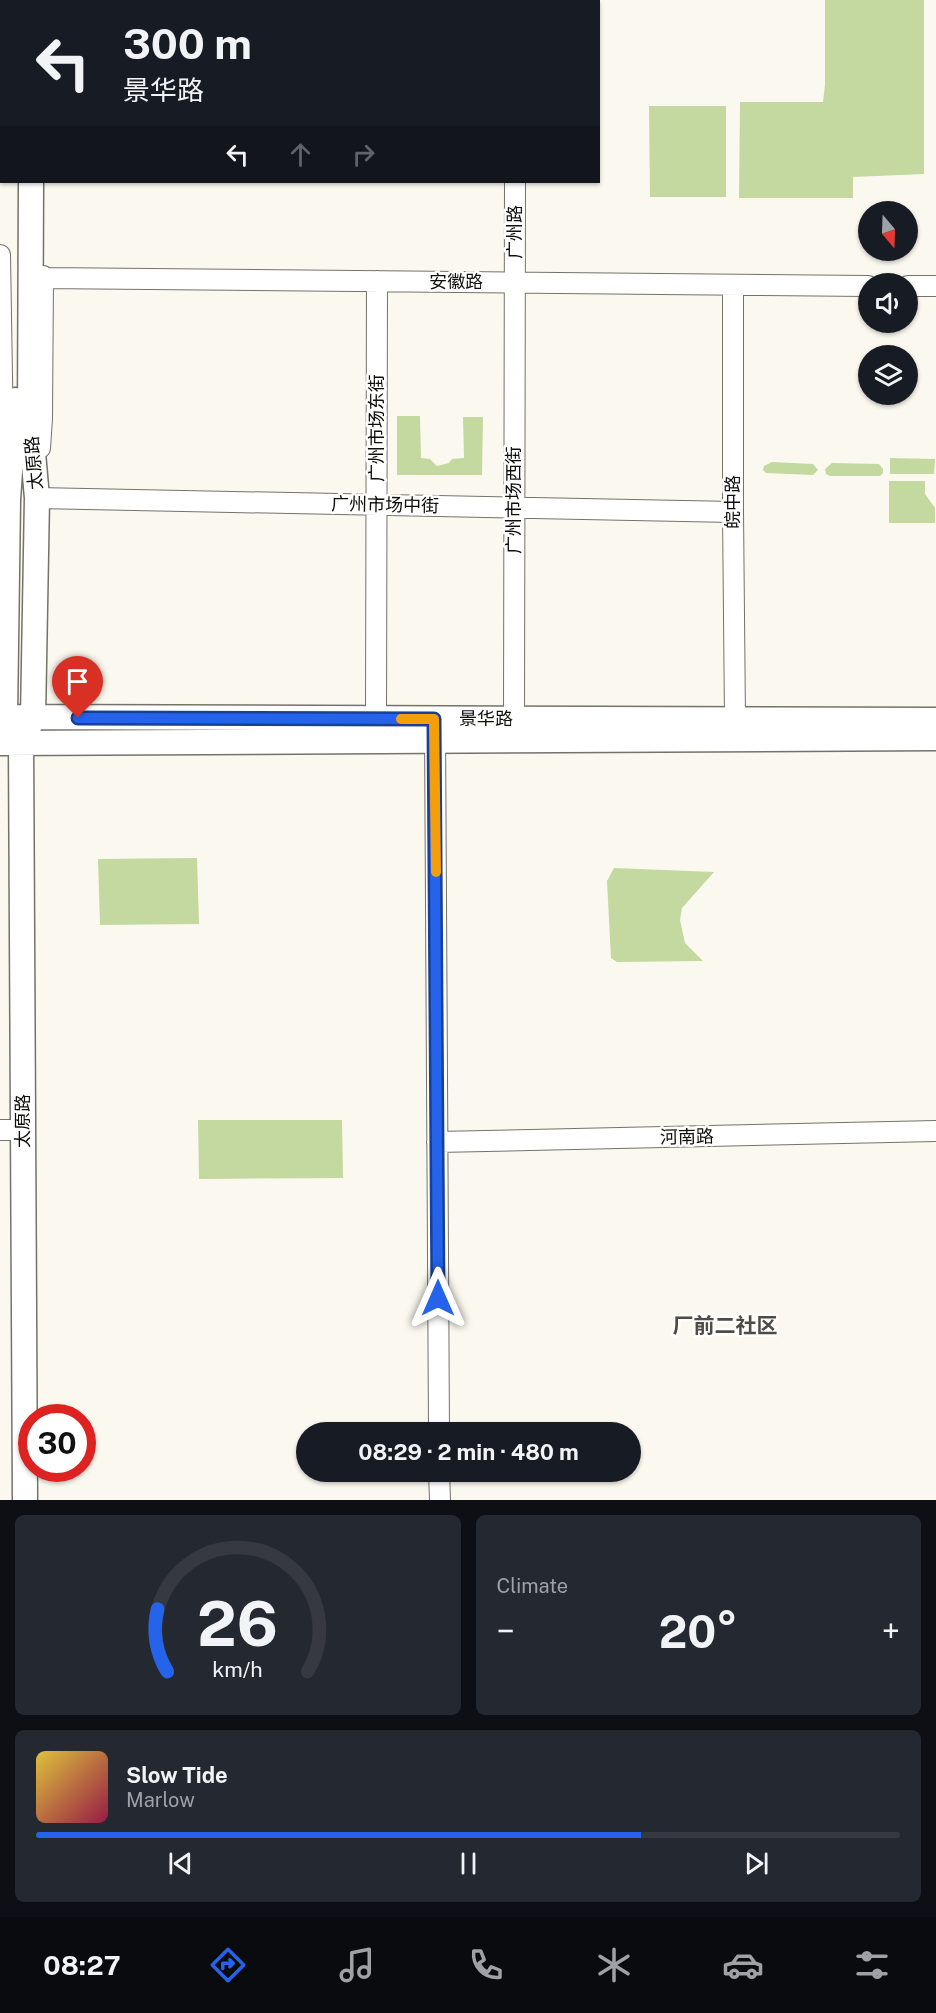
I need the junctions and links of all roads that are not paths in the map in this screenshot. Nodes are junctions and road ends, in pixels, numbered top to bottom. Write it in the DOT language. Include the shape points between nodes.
graph roads {
  1 [pos="14,183"];
  2 [pos="31,183"];
  3 [pos="42,183"];
  4 [pos="515,183"];
  5 [pos="0,255"];
  6 [pos="42,278"];
  7 [pos="377,281"];
  8 [pos="515,282"];
  9 [pos="733,285"];
  10 [pos="858,286"];
  11 [pos="918,286"];
  12 [pos="936,286"];
  13 [pos="37,498"];
  14 [pos="8,500"];
  15 [pos="377,505"];
  16 [pos="514,507"];
  17 [pos="733,512"];
  18 [pos="2,717"];
  19 [pos="33,718"];
  20 [pos="514,719"];
  21 [pos="735,719"];
  22 [pos="376,720"];
  23 [pos="936,720"];
  24 [pos="435,729"];
  25 [pos="936,738"];
  26 [pos="11,743"];
  27 [pos="11,1130"];
  28 [pos="936,1131"];
  29 [pos="437,1142"];
  30 [pos="439,1422"];
  31 [pos="439,1482"];
  32 [pos="25,1500"];
  33 [pos="440,1500"];
  1 -- 14 [label="main road, 太原路" via="15,418"];
  2 -- 13 [label="main road, 太原路" via="30,419"];
  3 -- 6 [label="street"];
  4 -- 8 [label="street, 广州路"];
  5 -- 14 [label="street" via="2,421"];
  6 -- 7 [label="street, 安徽路"];
  6 -- 13 [label="street" via="42,418"];
  7 -- 8 [label="street, 安徽路"];
  7 -- 15 [label="street, 广州市场东街"];
  8 -- 9 [label="street, 安徽路"];
  8 -- 16 [label="street, 广州市场西街"];
  9 -- 10 [label="street, 安徽路"];
  9 -- 17 [label="street, 皖中路"];
  11 -- 12 [label="street"];
  13 -- 15 [label="street, 广州市场中街"];
  13 -- 19 [label="main road, 太原路"];
  14 -- 18 [label="main road, 太原路"];
  15 -- 16 [label="street, 广州市场中街"];
  15 -- 22 [label="street, 广州市场东街"];
  16 -- 17 [label="street, 广州市场中街"];
  16 -- 20 [label="street, 广州市场西街"];
  17 -- 21 [label="street, 皖中路"];
  18 -- 19 [label="main road, 景华路"];
  18 -- 26 [label="main road"];
  19 -- 22 [label="main road, 景华路"];
  19 -- 26 [label="main road, 太原路"];
  20 -- 21 [label="main road, 景华路"];
  20 -- 24 [label="main road, 景华路"];
  21 -- 23 [label="main road, 景华路"];
  22 -- 24 [label="main road, 景华路"];
  24 -- 25 [label="main road, 景华路"];
  24 -- 26 [label="main road, 景华路"];
  24 -- 29 [label="street"];
  26 -- 27 [label="main road, 太原路"];
  27 -- 32 [label="main road, 太原路"];
  28 -- 29 [label="street, 河南路"];
  29 -- 30 [label="street"];
  31 -- 33 [label="street"];
}
